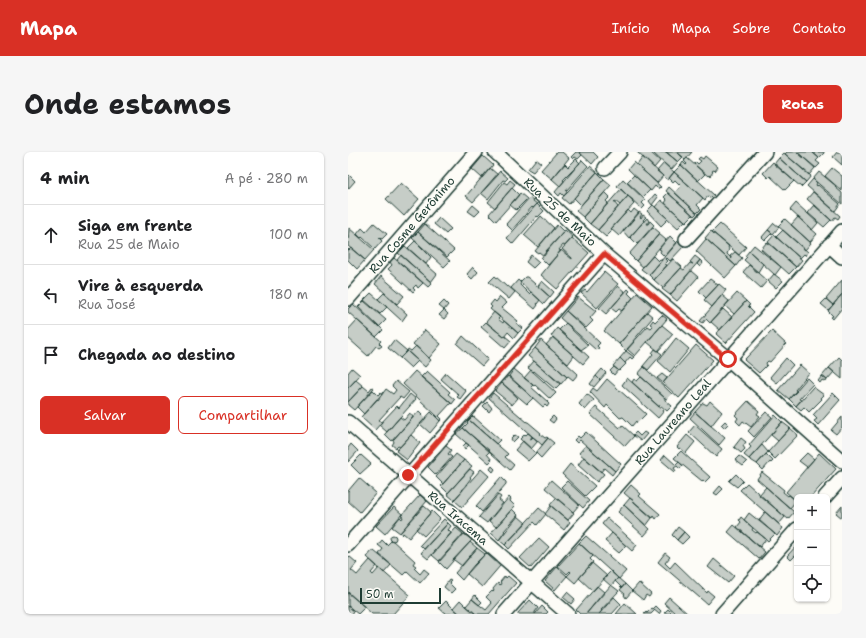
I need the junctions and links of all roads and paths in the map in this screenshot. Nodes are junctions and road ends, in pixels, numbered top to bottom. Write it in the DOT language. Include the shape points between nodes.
graph roads {
  1 [pos="476,152"];
  2 [pos="495,152"];
  3 [pos="620,152"];
  4 [pos="765,152"];
  5 [pos="605,168"];
  6 [pos="842,231"];
  7 [pos="686,239"];
  8 [pos="829,245"];
  9 [pos="604,254"];
  10 [pos="842,257"];
  11 [pos="348,299"];
  12 [pos="728,359"];
  13 [pos="348,422"];
  14 [pos="842,461"];
  15 [pos="408,475"];
  16 [pos="842,478"];
  17 [pos="828,494"];
  18 [pos="796,530"];
  19 [pos="348,545"];
  20 [pos="532,582"];
  21 [pos="504,614"];
  22 [pos="568,614"];
  23 [pos="722,614"];
  1 -- 11 [label="street, Rua Cosme Gerônimo"];
  2 -- 9 [label="street, Rua 25 de Maio"];
  3 -- 5 [label="street"];
  4 -- 7 [label="street"];
  6 -- 8 [label="street, Rua Laureano Leal"];
  8 -- 10 [label="street"];
  8 -- 12 [label="street, Rua Laureano Leal"];
  9 -- 12 [label="street, Rua 25 de Maio"];
  9 -- 15 [label="street"];
  12 -- 14 [label="street, Rua 25 de Maio"];
  12 -- 20 [label="street, Rua Laureano Leal"];
  13 -- 15 [label="street, Rua Iracema"];
  15 -- 19 [label="street"];
  15 -- 20 [label="street, Rua Iracema"];
  16 -- 17 [label="street"];
  18 -- 23 [label="street"];
  20 -- 21 [label="street, Rua Laureano Leal"];
  20 -- 22 [label="street, Rua Iracema"];
}
